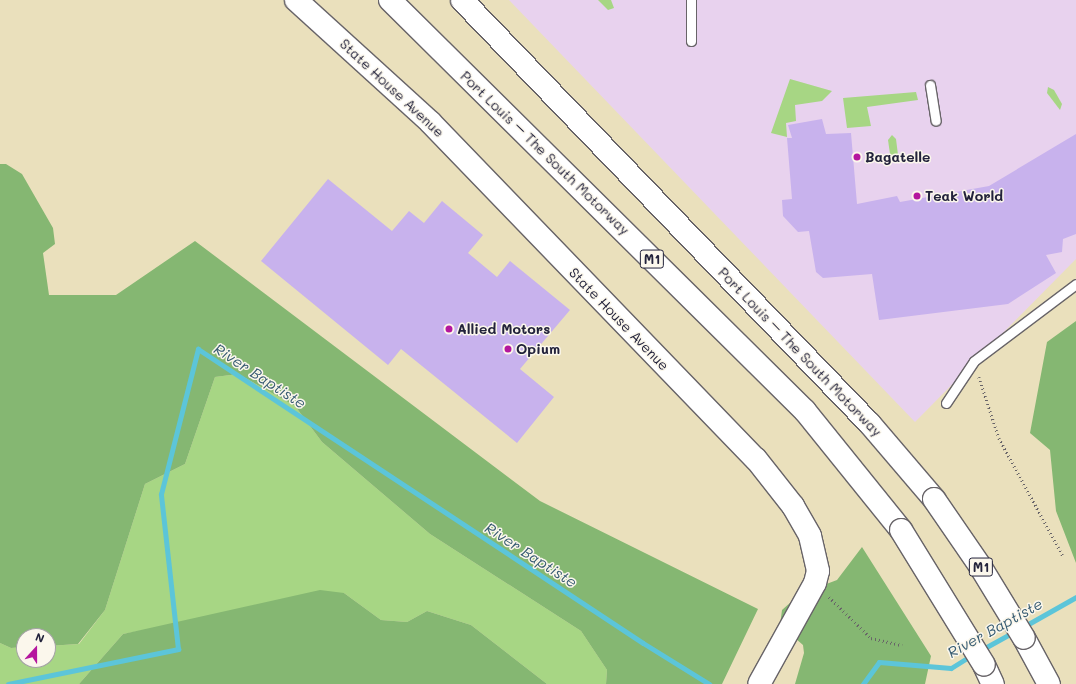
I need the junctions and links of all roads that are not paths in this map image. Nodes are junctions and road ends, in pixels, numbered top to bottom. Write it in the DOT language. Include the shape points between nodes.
graph roads {
  1 [pos="296,0"];
  2 [pos="384,0"];
  3 [pos="462,0"];
  4 [pos="691,0"];
  5 [pos="395,6"];
  6 [pos="691,40"];
  7 [pos="930,85"];
  8 [pos="936,121"];
  9 [pos="1076,284"];
  10 [pos="946,403"];
  11 [pos="760,682"];
  12 [pos="993,684"];
  13 [pos="1049,684"];
  1 -- 11 [label="main road, State House Avenue" via="430,122 756,459 793,506 810,536 818,572 815,583"];
  2 -- 5 [label="main road, Port Louis – The South Motorway"];
  3 -- 13 [label="main road, Port Louis – The South Motorway / M1, bridge" via="870,424 934,499 980,566"];
  4 -- 6 [label="lane"];
  5 -- 12 [label="main road, Port Louis – The South Motorway / M1, bridge" via="804,411 901,530 984,664"];
  7 -- 8 [label="lane"];
  9 -- 10 [label="lane" via="974,361"];
}
